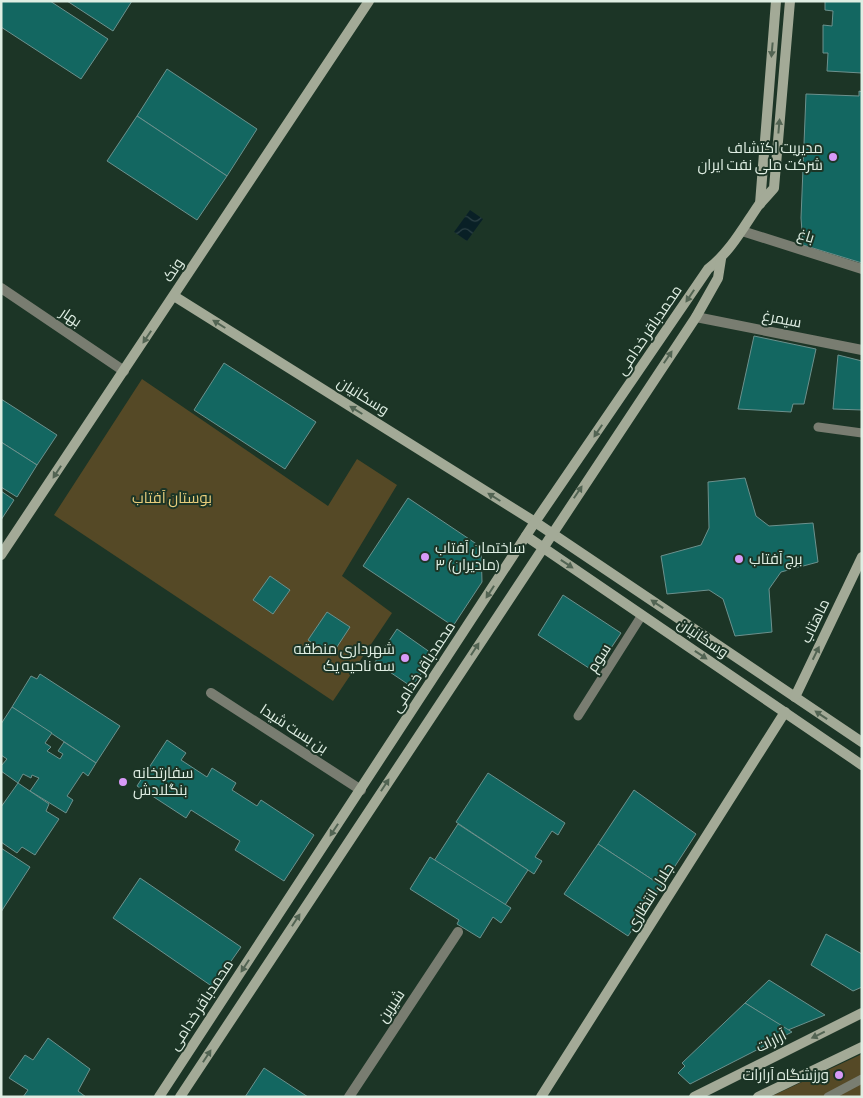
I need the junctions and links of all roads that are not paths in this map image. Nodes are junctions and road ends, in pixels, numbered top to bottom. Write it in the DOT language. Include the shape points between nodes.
graph roads {
  1 [pos="369,1"];
  2 [pos="776,1"];
  3 [pos="790,1"];
  4 [pos="760,204"];
  5 [pos="742,231"];
  6 [pos="720,259"];
  7 [pos="862,269"];
  8 [pos="1,288"];
  9 [pos="174,296"];
  10 [pos="696,317"];
  11 [pos="862,350"];
  12 [pos="124,370"];
  13 [pos="818,427"];
  14 [pos="862,433"];
  15 [pos="578,460"];
  16 [pos="592,472"];
  17 [pos="536,522"];
  18 [pos="551,533"];
  19 [pos="526,536"];
  20 [pos="542,547"];
  21 [pos="1,556"];
  22 [pos="862,558"];
  23 [pos="642,615"];
  24 [pos="211,693"];
  25 [pos="795,697"];
  26 [pos="785,712"];
  27 [pos="409,716"];
  28 [pos="578,716"];
  29 [pos="423,728"];
  30 [pos="862,742"];
  31 [pos="862,765"];
  32 [pos="360,790"];
  33 [pos="458,932"];
  34 [pos="862,1013"];
  35 [pos="862,1047"];
  36 [pos="862,1079"];
  37 [pos="159,1097"];
  38 [pos="180,1097"];
  39 [pos="349,1097"];
  40 [pos="541,1097"];
  41 [pos="694,1097"];
  42 [pos="758,1097"];
  43 [pos="828,1097"];
  1 -- 9 [label="main road, ونک"];
  2 -- 4 [label="main road, محمدباقر خدامی, one-way"];
  4 -- 3 [label="main road, محمدباقر خدامی, one-way" via="774,188"];
  4 -- 5 [label="main road, محمدباقر خدامی"];
  5 -- 6 [label="main road, محمدباقر خدامی"];
  5 -- 7 [label="street, باغ"];
  6 -- 10 [label="main road, محمدباقر خدامی" via="718,278"];
  6 -- 15 [label="main road, محمدباقر خدامی, one-way" via="708,269"];
  8 -- 12 [label="street, بهار"];
  9 -- 12 [label="main road, ونک, one-way"];
  17 -- 9 [label="main road, وسکانیان, one-way"];
  10 -- 11 [label="street, سیمرغ"];
  16 -- 10 [label="main road, محمدباقر خدامی, one-way"];
  12 -- 21 [label="main road, ونک, one-way"];
  13 -- 14 [label="lane"];
  15 -- 16 [label="main road"];
  15 -- 17 [label="main road, محمدباقر خدامی"];
  18 -- 16 [label="main road, محمدباقر خدامی, one-way"];
  17 -- 18 [label="main road, وسکانیان"];
  17 -- 19 [label="main road, محمدباقر خدامی"];
  18 -- 20 [label="main road, محمدباقر خدامی"];
  25 -- 18 [label="main road, وسکانیان, one-way"];
  19 -- 20 [label="main road, وسکانیان"];
  19 -- 27 [label="main road, محمدباقر خدامی, one-way"];
  20 -- 23 [label="main road, وسکانیان, one-way"];
  29 -- 20 [label="main road, محمدباقر خدامی, one-way"];
  25 -- 22 [label="main road, ماهتاب, one-way"];
  23 -- 26 [label="main road, وسکانیان, one-way"];
  23 -- 28 [label="lane, سوم"];
  24 -- 32 [label="street, بن بست شیدا"];
  30 -- 25 [label="main road, وسکانیان, one-way"];
  26 -- 31 [label="main road, وسکانیان"];
  26 -- 40 [label="main road, جلال انتظاری"];
  27 -- 29 [label="main road"];
  27 -- 32 [label="main road, محمدباقر خدامی"];
  38 -- 29 [label="main road, محمدباقر خدامی, one-way"];
  32 -- 37 [label="main road, محمدباقر خدامی, one-way"];
  33 -- 39 [label="street, شیرین"];
  34 -- 41 [label="main road, آرارات, one-way"];
  35 -- 42 [label="main road"];
  36 -- 43 [label="lane"];
}
